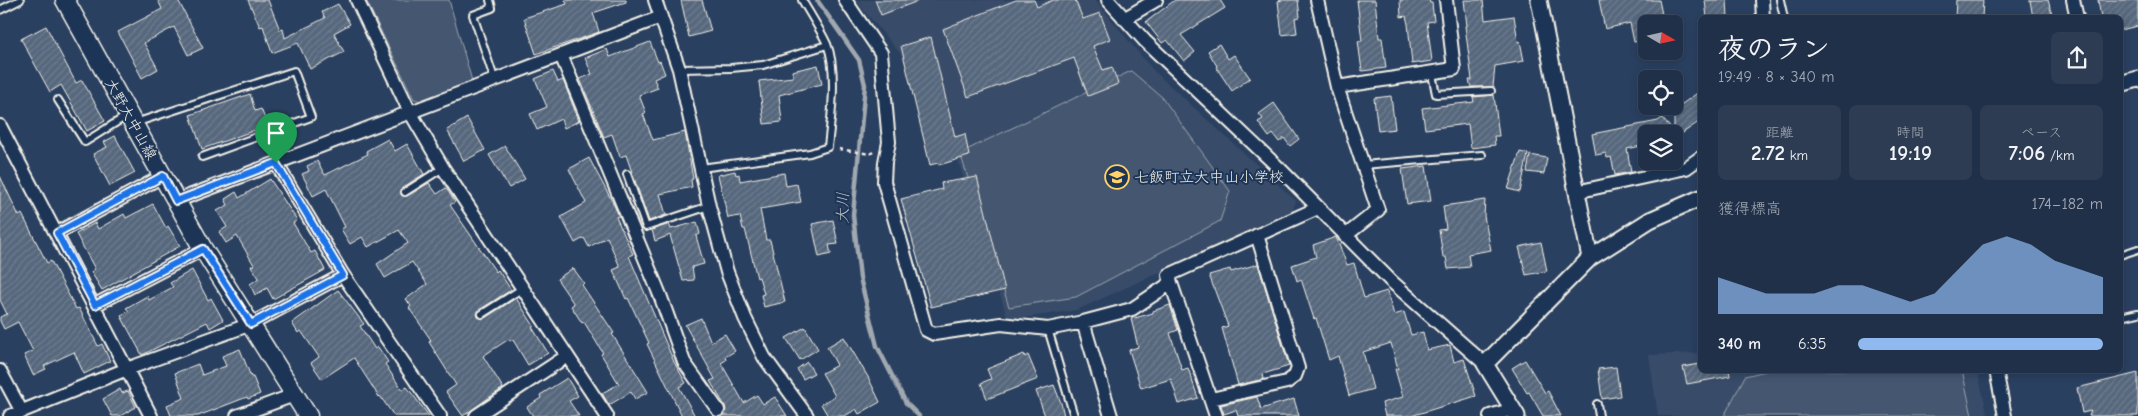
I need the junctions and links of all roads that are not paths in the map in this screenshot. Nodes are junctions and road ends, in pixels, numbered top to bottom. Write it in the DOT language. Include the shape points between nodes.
graph roads {
  1 [pos="20,0"];
  2 [pos="65,0"];
  3 [pos="357,0"];
  4 [pos="490,0"];
  5 [pos="656,0"];
  6 [pos="802,0"];
  7 [pos="845,0"];
  8 [pos="1108,0"];
  9 [pos="1156,0"];
  10 [pos="1316,0"];
  11 [pos="1446,0"];
  12 [pos="1539,0"];
  13 [pos="1762,0"];
  14 [pos="1780,0"];
  15 [pos="2073,0"];
  16 [pos="0,10"];
  17 [pos="1763,15"];
  18 [pos="1783,15"];
  19 [pos="2076,15"];
  20 [pos="661,18"];
  21 [pos="1124,18"];
  22 [pos="827,45"];
  23 [pos="561,55"];
  24 [pos="679,69"];
  25 [pos="1432,74"];
  26 [pos="2138,79"];
  27 [pos="495,81"];
  28 [pos="2123,83"];
  29 [pos="1337,87"];
  30 [pos="1491,91"];
  31 [pos="58,100"];
  32 [pos="410,112"];
  33 [pos="131,119"];
  34 [pos="0,126"];
  35 [pos="1482,155"];
  36 [pos="202,157"];
  37 [pos="1698,159"];
  38 [pos="276,163"];
  39 [pos="1363,165"];
  40 [pos="443,168"];
  41 [pos="701,168"];
  42 [pos="627,174"];
  43 [pos="163,176"];
  44 [pos="406,192"];
  45 [pos="1576,192"];
  46 [pos="1698,199"];
  47 [pos="176,201"];
  48 [pos="709,206"];
  49 [pos="1318,208"];
  50 [pos="57,233"];
  51 [pos="1257,235"];
  52 [pos="1345,236"];
  53 [pos="203,249"];
  54 [pos="2138,249"];
  55 [pos="2123,255"];
  56 [pos="1590,258"];
  57 [pos="343,275"];
  58 [pos="1171,283"];
  59 [pos="523,288"];
  60 [pos="95,305"];
  61 [pos="2138,313"];
  62 [pos="482,314"];
  63 [pos="2123,316"];
  64 [pos="1082,322"];
  65 [pos="251,324"];
  66 [pos="1048,329"];
  67 [pos="567,356"];
  68 [pos="1485,364"];
  69 [pos="127,369"];
  70 [pos="0,371"];
  71 [pos="1997,373"];
  72 [pos="294,395"];
  73 [pos="1211,399"];
  74 [pos="1597,404"];
  75 [pos="718,410"];
  76 [pos="1515,412"];
  77 [pos="16,414"];
  78 [pos="151,416"];
  79 [pos="237,416"];
  80 [pos="308,416"];
  81 [pos="440,416"];
  82 [pos="476,416"];
  83 [pos="607,416"];
  84 [pos="807,416"];
  85 [pos="1074,416"];
  86 [pos="1111,416"];
  87 [pos="1216,416"];
  88 [pos="1490,416"];
  89 [pos="1599,416"];
  90 [pos="2005,416"];
  1 -- 16 [label="lane"];
  2 -- 33 [label="main road, 大野大中山線"];
  3 -- 32 [label="street"];
  4 -- 27 [label="lane" via="492,8 473,14"];
  5 -- 20 [label="street"];
  6 -- 22 [label="lane"];
  7 -- 66 [label="street" via="880,53 889,142 884,182 926,330 934,334 1001,324"];
  8 -- 21 [label="street"];
  9 -- 21 [label="street"];
  10 -- 29 [label="street"];
  11 -- 25 [label="street" via="1454,69"];
  12 -- 45 [label="street"];
  13 -- 17 [label="street"];
  14 -- 18 [label="lane"];
  15 -- 19 [label="street"];
  20 -- 23 [label="street"];
  20 -- 24 [label="street"];
  21 -- 49 [label="street"];
  22 -- 24 [label="lane" via="763,65"];
  22 -- 41 [label="lane" via="833,104 828,148"];
  23 -- 27 [label="street"];
  23 -- 75 [label="street" via="660,295 684,362"];
  24 -- 41 [label="street"];
  25 -- 29 [label="street"];
  25 -- 30 [label="lane" via="1436,94"];
  26 -- 28 [label="street"];
  27 -- 32 [label="street"];
  29 -- 39 [label="street"];
  31 -- 33 [label="lane" via="85,142"];
  32 -- 38 [label="street"];
  32 -- 40 [label="street"];
  33 -- 36 [label="lane" via="294,71 312,117"];
  33 -- 43 [label="main road, 大野大中山線"];
  34 -- 50 [label="street"];
  35 -- 39 [label="lane"];
  37 -- 45 [label="street" via="1686,168"];
  38 -- 47 [label="street"];
  38 -- 57 [label="street"];
  39 -- 52 [label="street" via="1378,210"];
  40 -- 44 [label="lane"];
  40 -- 59 [label="street"];
  41 -- 48 [label="street"];
  42 -- 48 [label="lane" via="646,227"];
  43 -- 47 [label="main road, 大野大中山線"];
  43 -- 50 [label="street"];
  45 -- 56 [label="street"];
  46 -- 56 [label="street" via="1650,220"];
  47 -- 53 [label="main road, 大野大中山線"];
  48 -- 84 [label="street" via="727,272 745,318 764,357"];
  49 -- 51 [label="street"];
  49 -- 52 [label="street"];
  50 -- 60 [label="street"];
  51 -- 58 [label="street" via="1169,275"];
  51 -- 73 [label="street" via="1298,368 1295,376 1287,382"];
  52 -- 68 [label="street" via="1390,281"];
  53 -- 60 [label="street"];
  53 -- 65 [label="main road, 大野大中山線"];
  54 -- 55 [label="lane"];
  56 -- 68 [label="street"];
  57 -- 65 [label="street"];
  57 -- 81 [label="street"];
  58 -- 64 [label="street" via="1132,309"];
  58 -- 73 [label="street"];
  59 -- 62 [label="lane"];
  59 -- 67 [label="street"];
  60 -- 69 [label="street"];
  61 -- 63 [label="lane"];
  64 -- 66 [label="street"];
  64 -- 86 [label="street"];
  65 -- 69 [label="street"];
  65 -- 72 [label="main road, 大野大中山線"];
  66 -- 85 [label="lane"];
  67 -- 82 [label="street"];
  67 -- 83 [label="street"];
  68 -- 76 [label="street"];
  69 -- 77 [label="street"];
  69 -- 78 [label="street"];
  70 -- 77 [label="street"];
  71 -- 90 [label="street"];
  72 -- 79 [label="street"];
  72 -- 80 [label="main road, 大野大中山線"];
  73 -- 87 [label="street"];
  74 -- 89 [label="lane"];
  76 -- 88 [label="street"];
}
